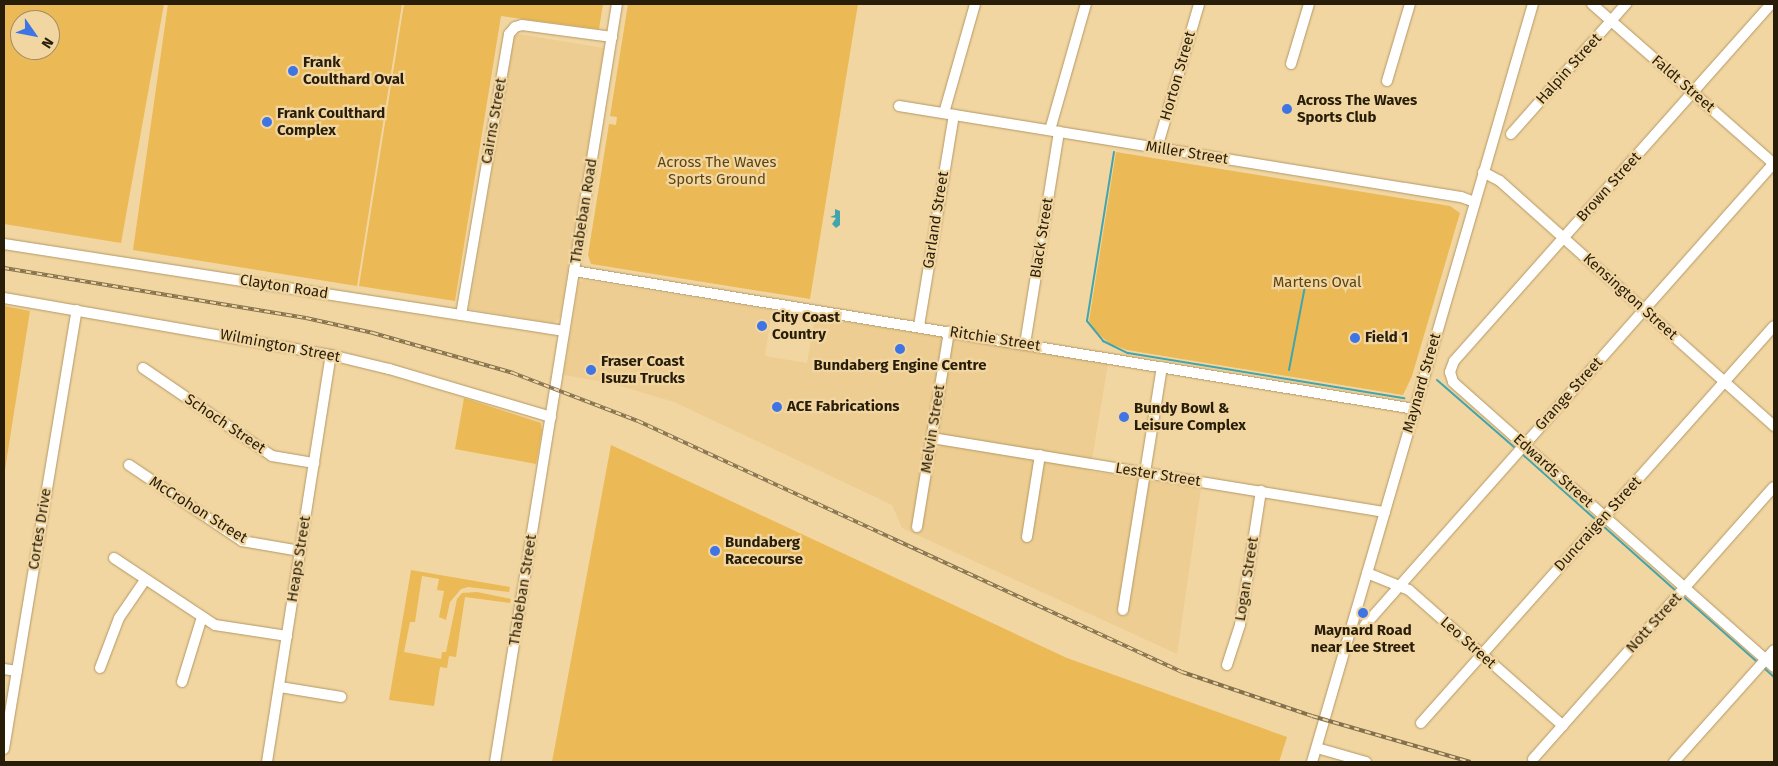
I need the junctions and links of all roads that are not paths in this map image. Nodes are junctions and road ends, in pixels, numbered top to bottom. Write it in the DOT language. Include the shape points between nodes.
graph roads {
  1 [pos="617,4"];
  2 [pos="975,4"];
  3 [pos="1086,4"];
  4 [pos="1199,4"];
  5 [pos="1309,4"];
  6 [pos="1410,4"];
  7 [pos="1532,4"];
  8 [pos="1592,4"];
  9 [pos="1626,4"];
  10 [pos="1771,4"];
  11 [pos="1611,21"];
  12 [pos="612,37"];
  13 [pos="1291,64"];
  14 [pos="1387,81"];
  15 [pos="1693,92"];
  16 [pos="900,106"];
  17 [pos="949,114"];
  18 [pos="1054,131"];
  19 [pos="1511,134"];
  20 [pos="1157,148"];
  21 [pos="1774,164"];
  22 [pos="1483,172"];
  23 [pos="1475,202"];
  24 [pos="1564,237"];
  25 [pos="4,244"];
  26 [pos="574,271"];
  27 [pos="4,298"];
  28 [pos="1644,309"];
  29 [pos="77,310"];
  30 [pos="461,315"];
  31 [pos="919,326"];
  32 [pos="1774,326"];
  33 [pos="564,331"];
  34 [pos="949,332"];
  35 [pos="1025,344"];
  36 [pos="331,355"];
  37 [pos="1162,367"];
  38 [pos="143,368"];
  39 [pos="1450,372"];
  40 [pos="1725,382"];
  41 [pos="1415,409"];
  42 [pos="551,417"];
  43 [pos="1774,426"];
  44 [pos="932,438"];
  45 [pos="1524,446"];
  46 [pos="1040,455"];
  47 [pos="314,463"];
  48 [pos="129,465"];
  49 [pos="1145,473"];
  50 [pos="1774,487"];
  51 [pos="1261,491"];
  52 [pos="1385,512"];
  53 [pos="1604,517"];
  54 [pos="917,527"];
  55 [pos="1027,537"];
  56 [pos="300,550"];
  57 [pos="114,558"];
  58 [pos="1367,573"];
  59 [pos="145,580"];
  60 [pos="1400,584"];
  61 [pos="1684,588"];
  62 [pos="1123,610"];
  63 [pos="202,617"];
  64 [pos="1365,625"];
  65 [pos="287,636"];
  66 [pos="1774,650"];
  67 [pos="1482,655"];
  68 [pos="1766,659"];
  69 [pos="1227,665"];
  70 [pos="1774,667"];
  71 [pos="100,668"];
  72 [pos="4,669"];
  73 [pos="17,671"];
  74 [pos="182,682"];
  75 [pos="280,687"];
  76 [pos="341,697"];
  77 [pos="1422,723"];
  78 [pos="1562,726"];
  79 [pos="1317,748"];
  80 [pos="4,749"];
  81 [pos="1533,759"];
  82 [pos="267,762"];
  83 [pos="495,762"];
  84 [pos="1312,762"];
  85 [pos="1366,762"];
  86 [pos="1674,762"];
  1 -- 12 [label="street, Thabeban Road"];
  2 -- 17 [label="street, Garland Street"];
  3 -- 18 [label="street, Black Street"];
  4 -- 20 [label="street, Horton Street"];
  5 -- 13 [label="street"];
  6 -- 14 [label="street"];
  7 -- 22 [label="street, Maynard Street"];
  8 -- 11 [label="street, Faldt Street"];
  9 -- 11 [label="street, Halpin Street"];
  10 -- 15 [label="street, Brown Street"];
  11 -- 15 [label="street, Faldt Street"];
  11 -- 19 [label="street, Halpin Street"];
  12 -- 26 [label="street, Thabeban Road"];
  12 -- 30 [label="street, Cairns Street" via="522,25 508,34"];
  15 -- 21 [label="street, Faldt Street"];
  15 -- 24 [label="street, Brown Street"];
  16 -- 17 [label="street, Miller Street"];
  17 -- 18 [label="street, Miller Street"];
  17 -- 31 [label="street, Garland Street"];
  18 -- 20 [label="street, Miller Street"];
  18 -- 35 [label="street, Black Street"];
  20 -- 23 [label="street, Miller Street" via="1461,197"];
  21 -- 28 [label="street, Grange Street"];
  22 -- 23 [label="street, Maynard Street"];
  22 -- 24 [label="street, Kensington Street" via="1500,181"];
  23 -- 41 [label="street, Maynard Street"];
  24 -- 28 [label="street, Kensington Street"];
  24 -- 39 [label="street, Brown Street" via="1454,361"];
  25 -- 30 [label="street, Clayton Road"];
  26 -- 31 [label="street, Ritchie Street"];
  26 -- 33 [label="street, Thabeban Road"];
  27 -- 29 [label="street, Wilmington Street"];
  28 -- 40 [label="street, Kensington Street"];
  28 -- 45 [label="street, Grange Street"];
  29 -- 36 [label="street, Wilmington Street"];
  29 -- 73 [label="street, Cortes Drive"];
  30 -- 33 [label="street, Clayton Road"];
  31 -- 34 [label="street, Ritchie Street"];
  32 -- 40 [label="street, Duncraigen Street"];
  33 -- 42 [label="street, Thabeban Road"];
  34 -- 35 [label="street, Ritchie Street"];
  34 -- 44 [label="street, Melvin Street"];
  35 -- 37 [label="street, Ritchie Street"];
  36 -- 42 [label="street, Wilmington Street" via="389,368"];
  36 -- 47 [label="street, Heaps Street"];
  37 -- 41 [label="street, Ritchie Street"];
  37 -- 49 [label="street"];
  38 -- 47 [label="street, Schoch Street" via="272,456"];
  39 -- 45 [label="street, Edwards Street" via="1453,382"];
  40 -- 43 [label="street, Kensington Street"];
  40 -- 53 [label="street, Duncraigen Street"];
  41 -- 52 [label="street, Maynard Street"];
  42 -- 83 [label="street, Thabeban Street"];
  44 -- 46 [label="street, Lester Street"];
  44 -- 54 [label="street, Melvin Street"];
  45 -- 53 [label="street, Edwards Street"];
  45 -- 60 [label="street, Grange Street"];
  46 -- 49 [label="street, Lester Street"];
  46 -- 55 [label="street"];
  47 -- 56 [label="street, Heaps Street"];
  48 -- 56 [label="street, McCrohon Street" via="242,541"];
  49 -- 51 [label="street, Lester Street"];
  49 -- 62 [label="street"];
  50 -- 61 [label="street, Nott Street"];
  51 -- 52 [label="street, Lester Street"];
  51 -- 69 [label="street, Logan Street" via="1240,625"];
  52 -- 58 [label="street, Maynard Street"];
  53 -- 61 [label="street, Edwards Street"];
  53 -- 67 [label="street, Duncraigen Street"];
  56 -- 65 [label="street, Heaps Street"];
  57 -- 59 [label="street"];
  58 -- 60 [label="street, Leo Street"];
  58 -- 79 [label="street, Maynard Street"];
  59 -- 63 [label="street"];
  59 -- 71 [label="street" via="119,618"];
  60 -- 64 [label="street, Grange Street"];
  60 -- 67 [label="street, Leo Street"];
  61 -- 68 [label="street, Edwards Street"];
  61 -- 78 [label="street, Nott Street"];
  63 -- 65 [label="street" via="215,625"];
  63 -- 74 [label="street"];
  65 -- 75 [label="street, Heaps Street"];
  66 -- 68 [label="street"];
  67 -- 77 [label="street, Duncraigen Street"];
  67 -- 78 [label="street, Leo Street"];
  68 -- 70 [label="street, Edwards Street"];
  68 -- 86 [label="street"];
  72 -- 73 [label="street"];
  73 -- 80 [label="street, Cortes Drive"];
  75 -- 76 [label="street"];
  75 -- 82 [label="street, Heaps Street"];
  78 -- 81 [label="street, Nott Street"];
  79 -- 84 [label="street, Maynard Street"];
  79 -- 85 [label="street"];
}
